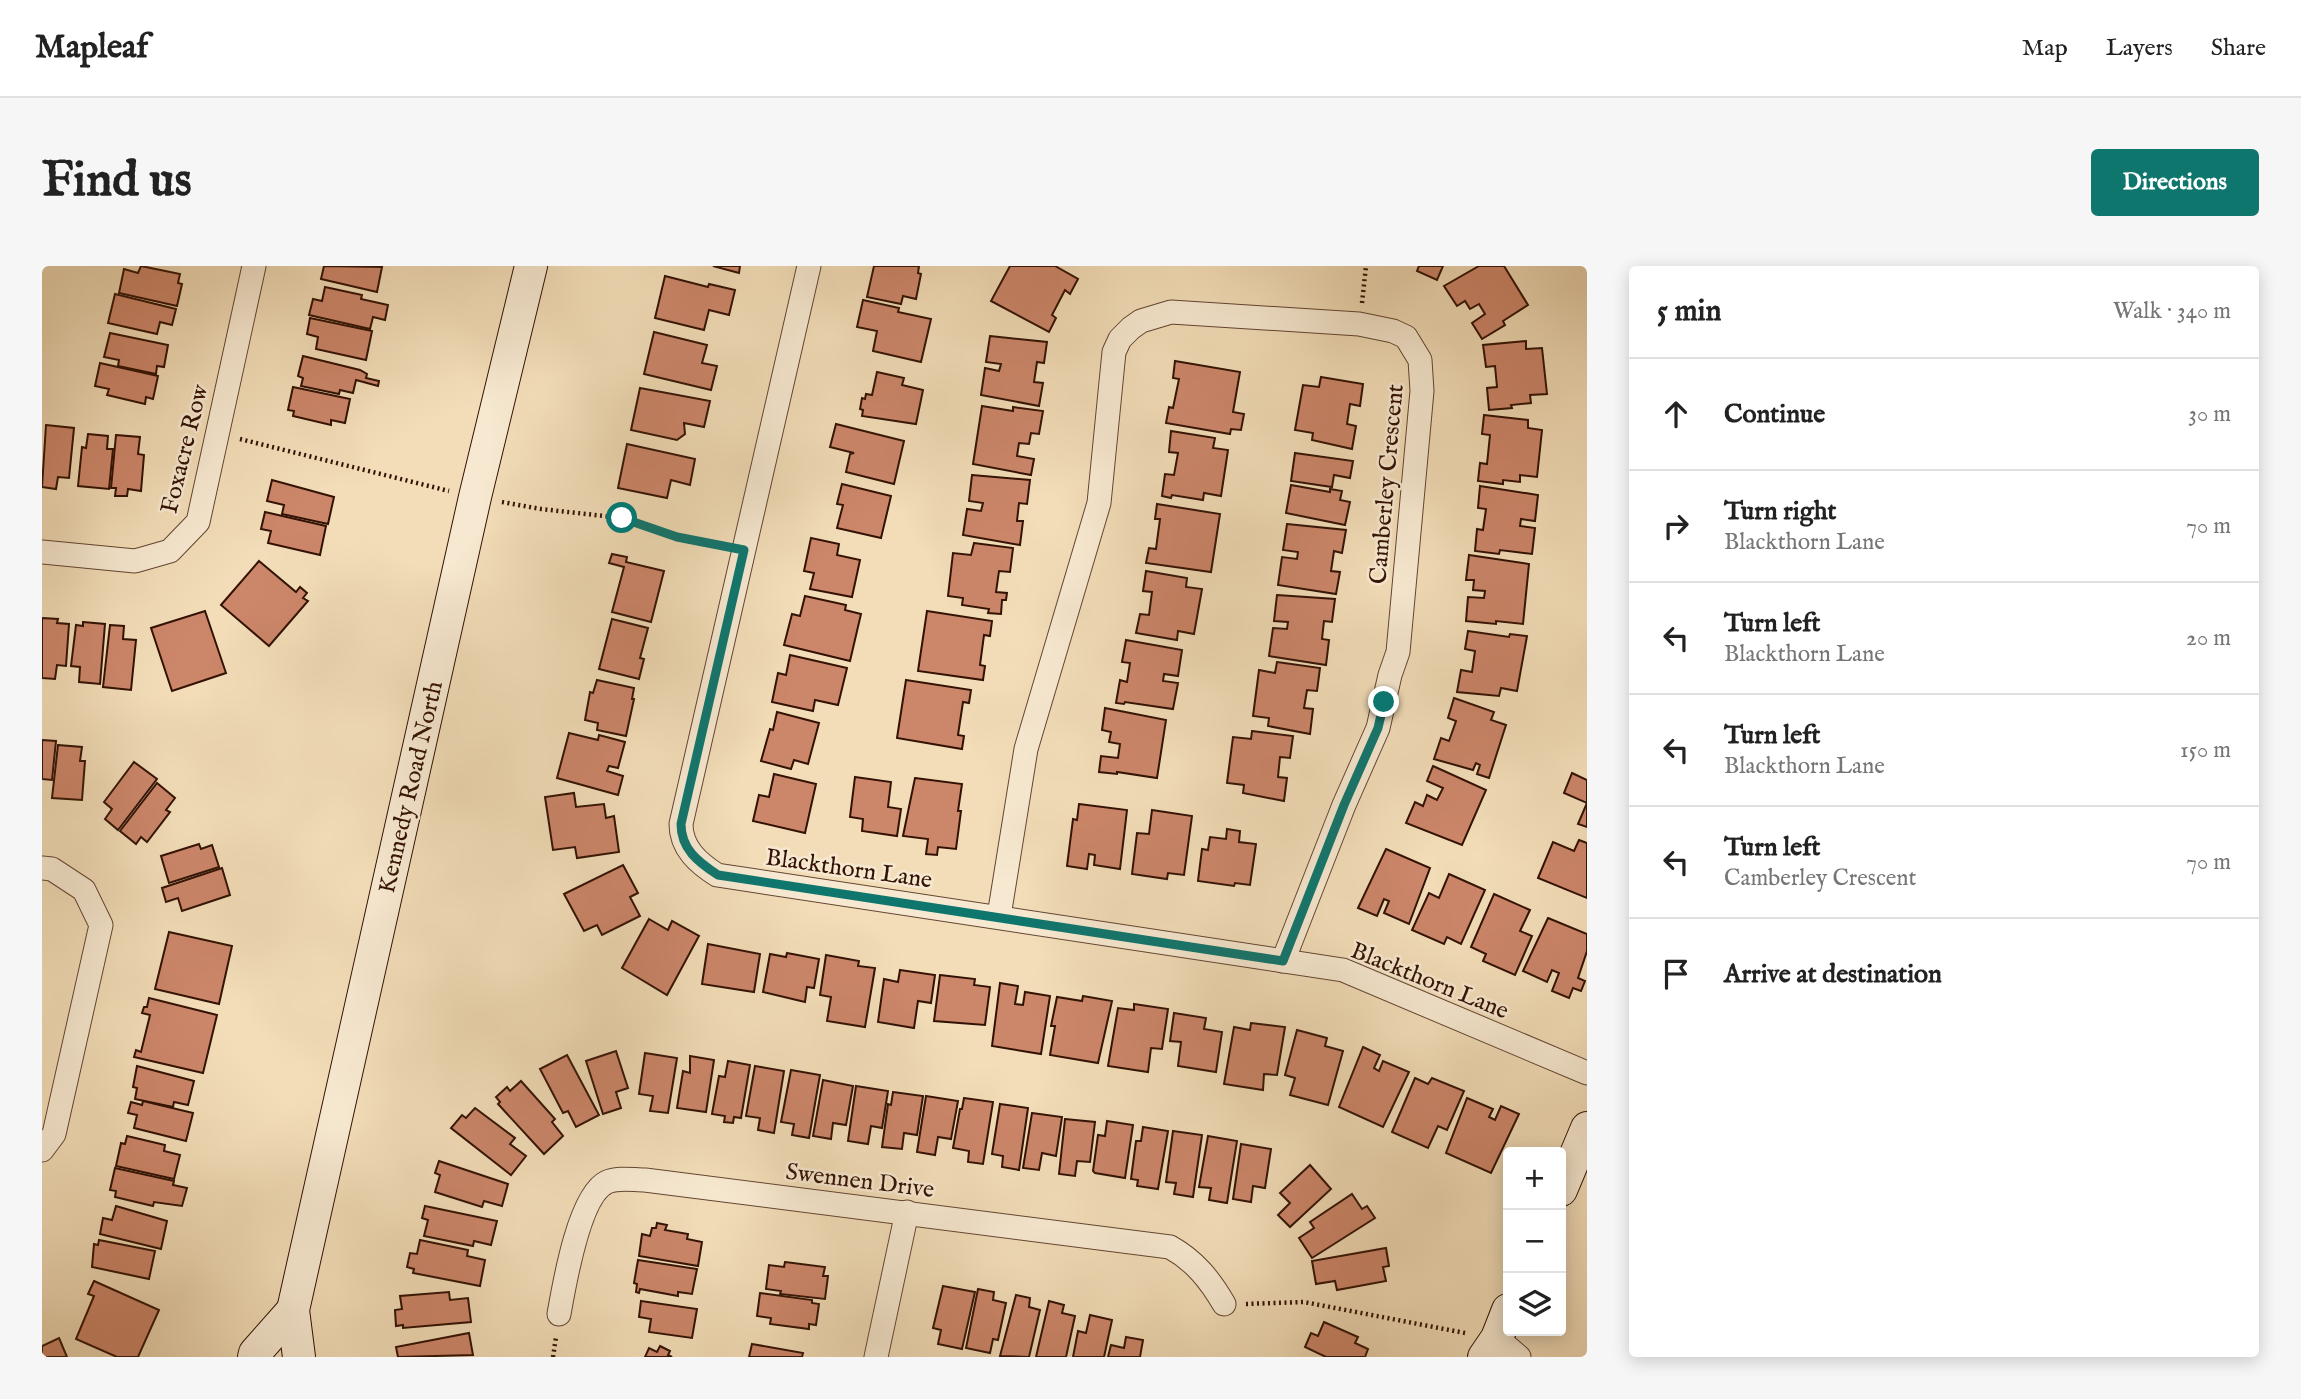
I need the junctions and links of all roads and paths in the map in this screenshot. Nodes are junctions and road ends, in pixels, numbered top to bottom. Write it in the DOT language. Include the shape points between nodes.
graph roads {
  1 [pos="254,266"];
  2 [pos="531,266"];
  3 [pos="809,266"];
  4 [pos="1366,266"];
  5 [pos="1359,324"];
  6 [pos="217,433"];
  7 [pos="475,497"];
  8 [pos="744,550"];
  9 [pos="42,552"];
  10 [pos="42,868"];
  11 [pos="999,916"];
  12 [pos="1283,961"];
  13 [pos="1587,1073"];
  14 [pos="1587,1128"];
  15 [pos="42,1150"];
  16 [pos="1566,1178"];
  17 [pos="907,1212"];
  18 [pos="1224,1304"];
  19 [pos="293,1310"];
  20 [pos="559,1314"];
  21 [pos="1502,1341"];
  22 [pos="254,1357"];
  23 [pos="299,1357"];
  24 [pos="876,1357"];
  1 -- 6 [label="street, Foxacre Row"];
  2 -- 7 [label="main road, Kennedy Road North"];
  3 -- 8 [label="street, Blackthorn Lane"];
  4 -- 5 [label="path"];
  5 -- 11 [label="street, Camberley Crescent" via="1171,312 1140,321 1120,339 1114,352 1099,503 1026,749"];
  5 -- 12 [label="street, Camberley Crescent" via="1406,337 1420,360 1422,391 1398,652 1378,728"];
  6 -- 7 [label="path"];
  6 -- 9 [label="street, Foxacre Row" via="198,522 170,551 135,561"];
  7 -- 8 [label="path" via="622,518 677,537"];
  7 -- 19 [label="main road, Kennedy Road North"];
  8 -- 11 [label="street, Blackthorn Lane" via="681,824 687,848 718,875"];
  10 -- 15 [label="street" via="52,869 83,890 102,925 54,1135"];
  11 -- 12 [label="street, Blackthorn Lane"];
  12 -- 13 [label="street, Blackthorn Lane" via="1343,970"];
  14 -- 16 [label="main road"];
  17 -- 18 [label="street, Swennen Drive" via="1170,1247 1208,1278"];
  17 -- 20 [label="street, Swennen Drive" via="645,1180 605,1182 594,1194 569,1255"];
  17 -- 24 [label="street"];
  18 -- 21 [label="path" via="1304,1302"];
  19 -- 22 [label="main road, Kennedy Road North"];
  19 -- 23 [label="main road, Kennedy Road North"];
}
